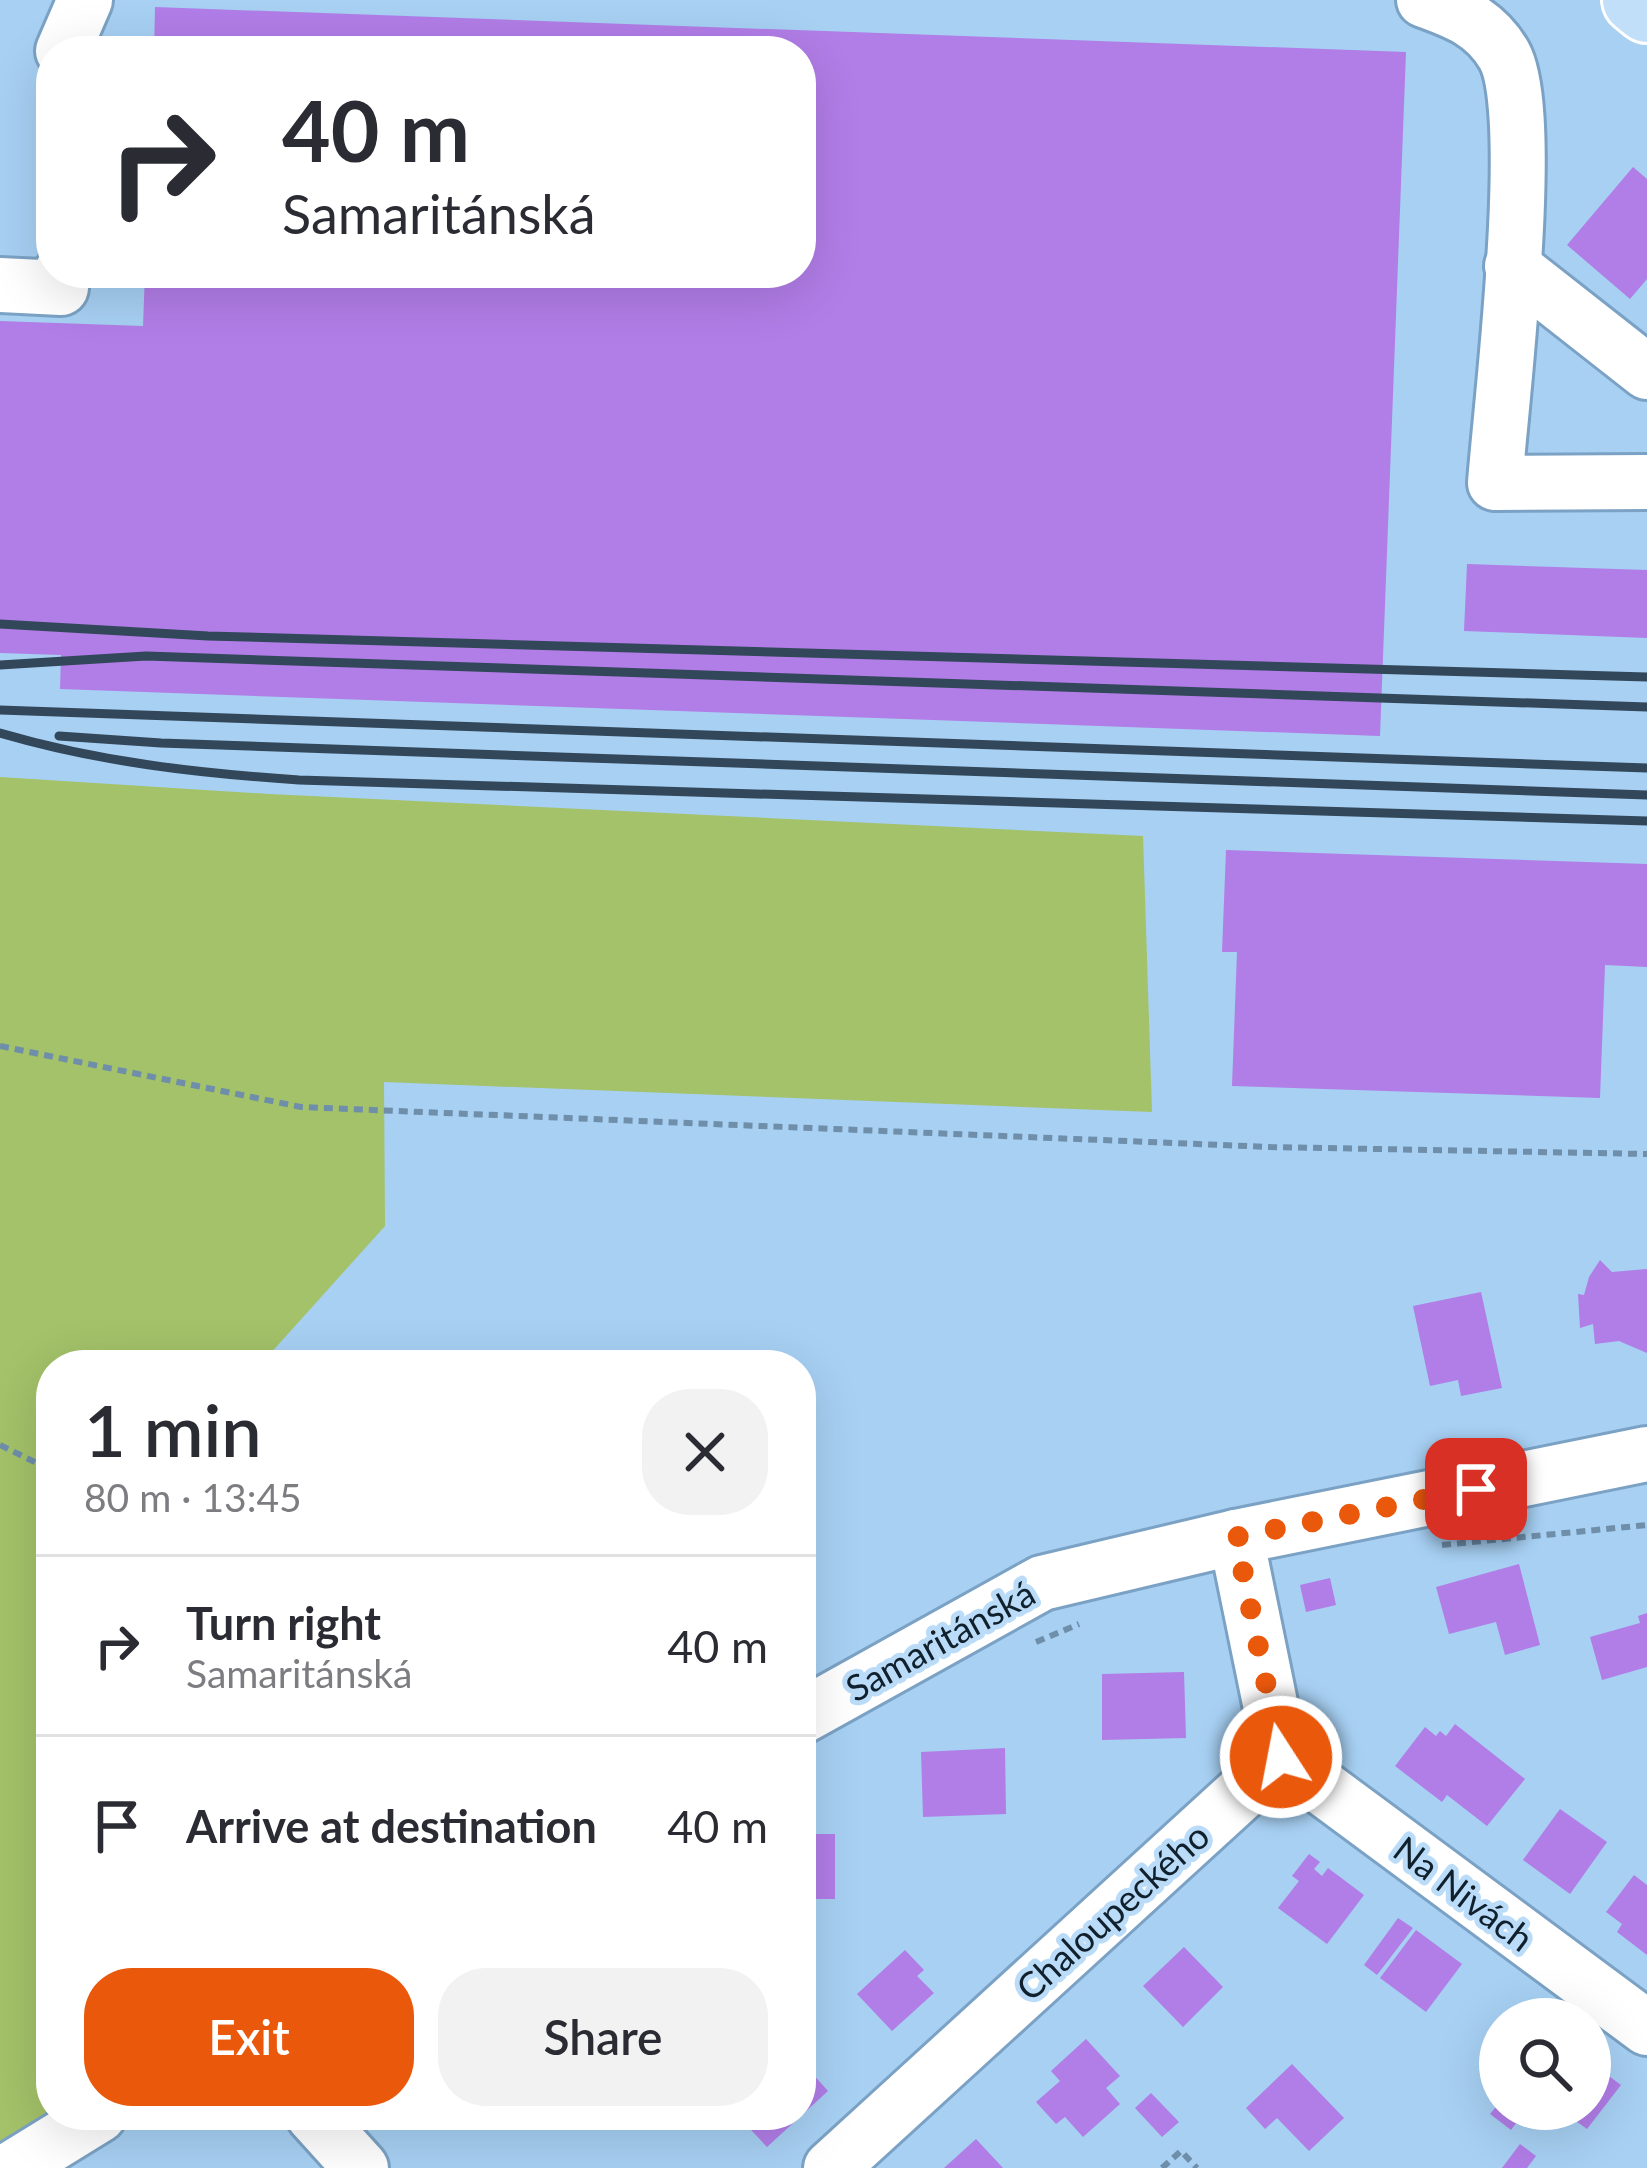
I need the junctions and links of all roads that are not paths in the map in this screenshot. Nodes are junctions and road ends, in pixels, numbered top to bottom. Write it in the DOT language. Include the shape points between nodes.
graph roads {
  1 [pos="85,0"];
  2 [pos="1424,0"];
  3 [pos="1636,0"];
  4 [pos="1647,9"];
  5 [pos="69,36"];
  6 [pos="1512,266"];
  7 [pos="0,285"];
  8 [pos="36,287"];
  9 [pos="1647,372"];
  10 [pos="1647,482"];
  11 [pos="1647,1454"];
  12 [pos="1236,1537"];
  13 [pos="816,1709"];
  14 [pos="1281,1757"];
  15 [pos="1647,2028"];
  16 [pos="75,2130"];
  17 [pos="327,2130"];
  18 [pos="14,2168"];
  19 [pos="361,2168"];
  20 [pos="831,2168"];
  1 -- 5 [label="street"];
  2 -- 6 [label="street" via="1471,16 1506,57 1518,119"];
  3 -- 4 [label="main road"];
  6 -- 9 [label="street"];
  6 -- 10 [label="street" via="1495,484"];
  7 -- 8 [label="street"];
  11 -- 12 [label="street, Samaritánská"];
  12 -- 13 [label="street, Samaritánská" via="1042,1583"];
  12 -- 14 [label="street"];
  14 -- 15 [label="street, Na Nivách"];
  14 -- 20 [label="street, Chaloupeckého"];
  16 -- 18 [label="street"];
  17 -- 19 [label="street"];
}
